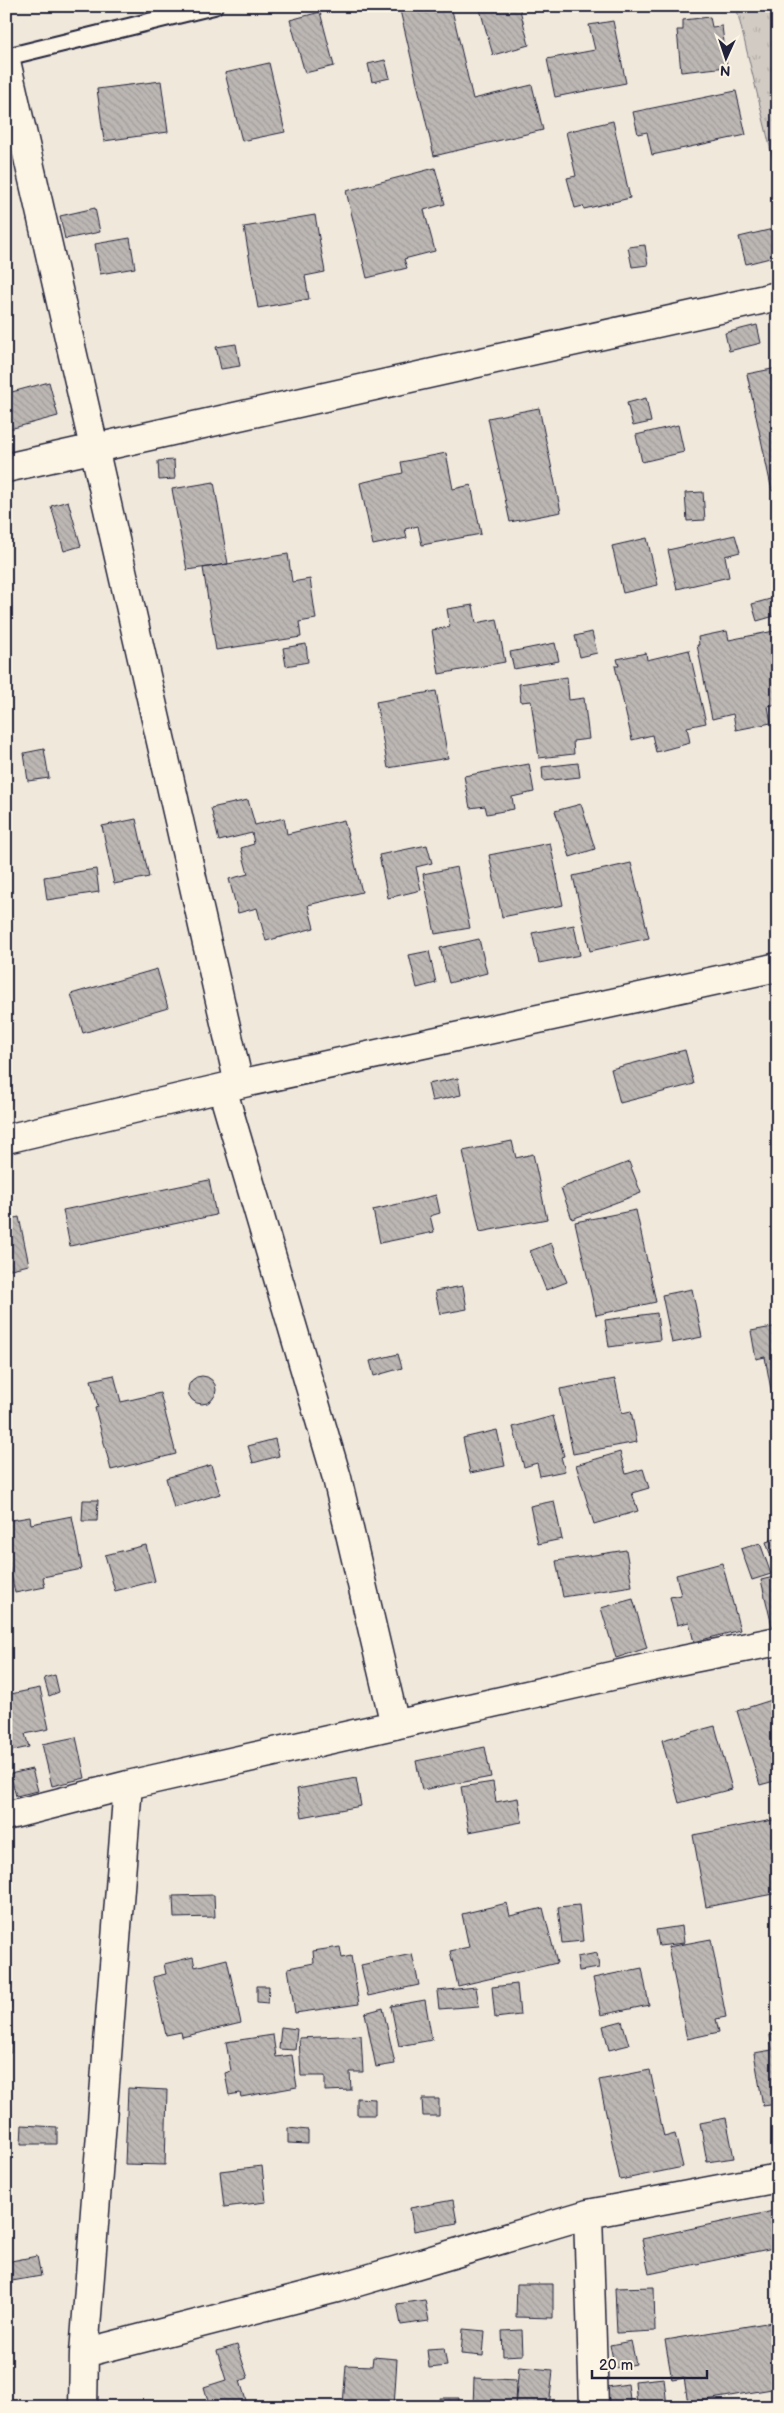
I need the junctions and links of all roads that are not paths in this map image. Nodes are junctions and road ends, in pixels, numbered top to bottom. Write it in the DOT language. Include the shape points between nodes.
graph roads {
  1 [pos="214,6"];
  2 [pos="6,59"];
  3 [pos="778,296"];
  4 [pos="94,448"];
  5 [pos="6,468"];
  6 [pos="778,967"];
  7 [pos="230,1086"];
  8 [pos="6,1139"];
  9 [pos="778,1641"];
  10 [pos="395,1725"];
  11 [pos="128,1785"];
  12 [pos="6,1816"];
  13 [pos="778,2178"];
  14 [pos="588,2214"];
  15 [pos="84,2353"];
  16 [pos="83,2407"];
  17 [pos="594,2407"];
  1 -- 2 [label="lane"];
  2 -- 4 [label="street"];
  3 -- 4 [label="street"];
  4 -- 5 [label="street"];
  4 -- 7 [label="street"];
  6 -- 7 [label="street"];
  7 -- 8 [label="street"];
  7 -- 10 [label="street" via="337,1478"];
  9 -- 10 [label="street"];
  10 -- 11 [label="street"];
  11 -- 12 [label="street"];
  11 -- 15 [label="street"];
  13 -- 14 [label="street"];
  14 -- 15 [label="street" via="337,2288"];
  14 -- 17 [label="street"];
  15 -- 16 [label="street"];
}
